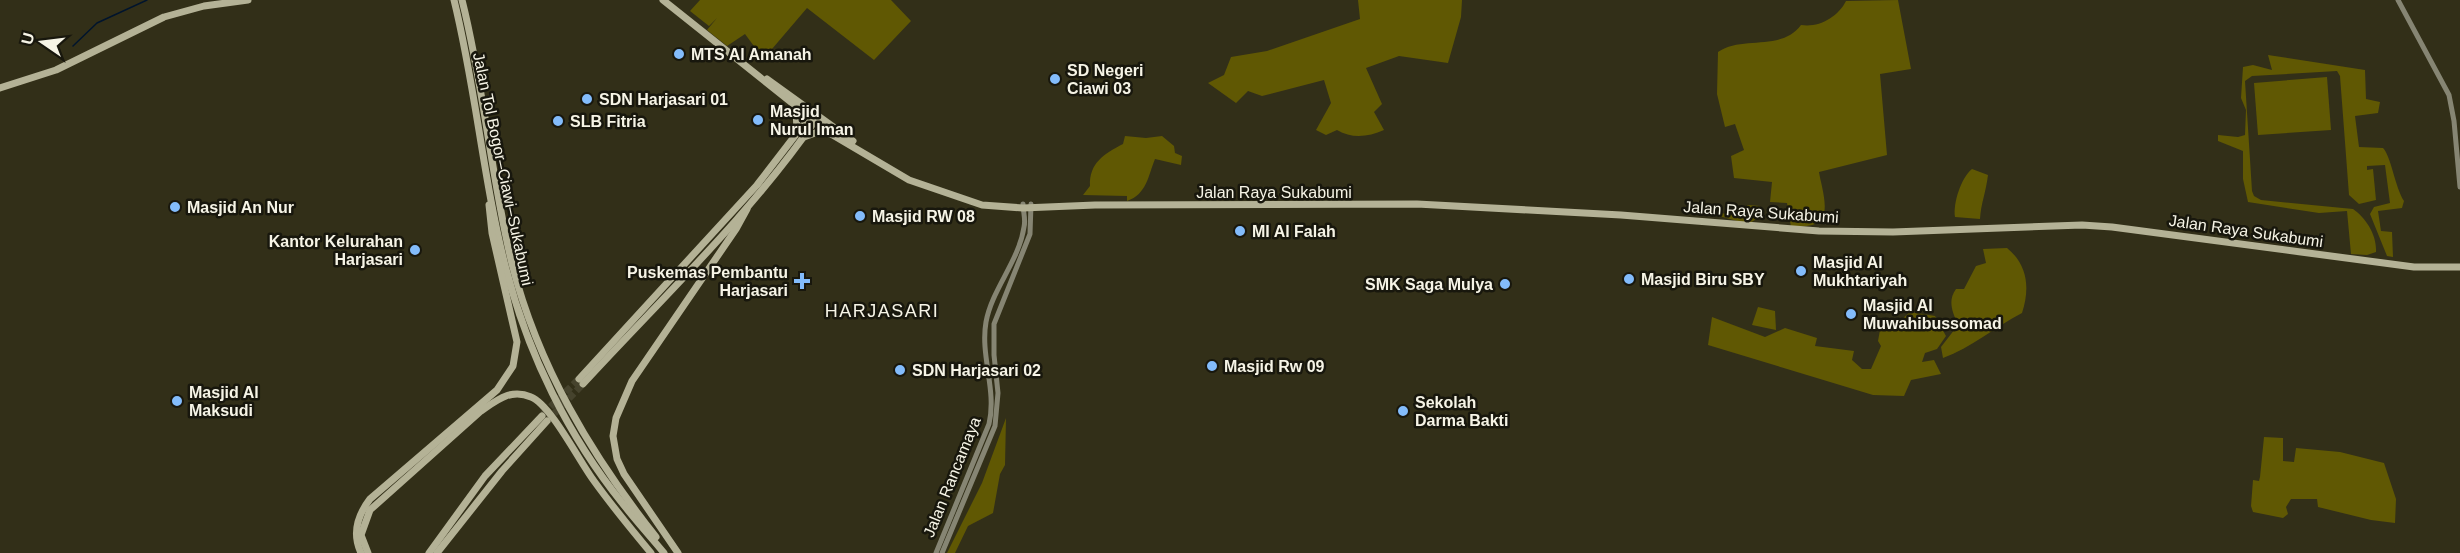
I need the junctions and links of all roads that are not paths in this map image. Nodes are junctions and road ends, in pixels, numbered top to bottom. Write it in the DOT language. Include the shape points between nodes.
graph roads {
  1 [pos="248,0"];
  2 [pos="454,0"];
  3 [pos="462,0"];
  4 [pos="663,0"];
  5 [pos="670,0"];
  6 [pos="2398,0"];
  7 [pos="0,88"];
  8 [pos="796,107"];
  9 [pos="814,117"];
  10 [pos="831,134"];
  11 [pos="800,137"];
  12 [pos="489,184"];
  13 [pos="2460,187"];
  14 [pos="1027,206"];
  15 [pos="747,209"];
  16 [pos="2460,267"];
  17 [pos="582,440"];
  18 [pos="625,503"];
  19 [pos="361,553"];
  20 [pos="368,553"];
  21 [pos="429,553"];
  22 [pos="437,553"];
  23 [pos="651,553"];
  24 [pos="664,553"];
  25 [pos="670,553"];
  26 [pos="678,553"];
  27 [pos="936,553"];
  28 [pos="942,553"];
  1 -- 7 [label="highway" via="164,17 56,70"];
  2 -- 12 [label="highway, Jalan Tol Bogor–Ciawi–Sukabumi"];
  3 -- 17 [label="highway, Jalan Tol Bogor–Ciawi–Sukabumi" via="513,266 546,361"];
  4 -- 8 [label="highway, Jalan Raya Sukabumi"];
  5 -- 9 [label="highway, Jalan Raya Sukabumi"];
  6 -- 13 [label="street" via="2449,95"];
  8 -- 9 [label="highway, Jalan Raya Sukabumi"];
  8 -- 11 [label="highway"];
  9 -- 10 [label="highway, Jalan Raya Sukabumi"];
  9 -- 11 [label="highway"];
  9 -- 14 [label="highway, Jalan Raya Sukabumi" via="923,182 984,201"];
  10 -- 11 [label="highway" via="818,132"];
  10 -- 14 [label="highway, Jalan Raya Sukabumi" via="932,190 982,205"];
  11 -- 15 [label="highway" via="777,174"];
  11 -- 15 [label="highway" via="581,381"];
  12 -- 17 [label="highway, Jalan Tol Bogor–Ciawi–Sukabumi" via="518,308 549,385"];
  12 -- 19 [label="highway" via="492,233 517,342 513,366 496,390 370,499 362,509 356,531"];
  14 -- 16 [label="highway, Jalan Raya Sukabumi" via="1417,204 1819,231 2082,225 2414,267"];
  14 -- 27 [label="street, Jalan Rancamaya" via="1023,235 986,325 992,405 989,424"];
  14 -- 28 [label="street, Jalan Rancamaya" via="1030,234 994,327 998,393 995,426"];
  15 -- 26 [label="highway" via="620,404 613,436 617,459"];
  17 -- 18 [label="highway, Jalan Tol Bogor–Ciawi–Sukabumi"];
  18 -- 24 [label="highway, Jalan Tol Bogor–Ciawi–Sukabumi"];
  18 -- 25 [label="highway, Jalan Tol Bogor–Ciawi–Sukabumi"];
  20 -- 23 [label="highway" via="362,535 370,510 501,397 520,393 539,401 555,420 571,449"];
  21 -- 22 [label="highway" via="485,476 544,419"];
}
